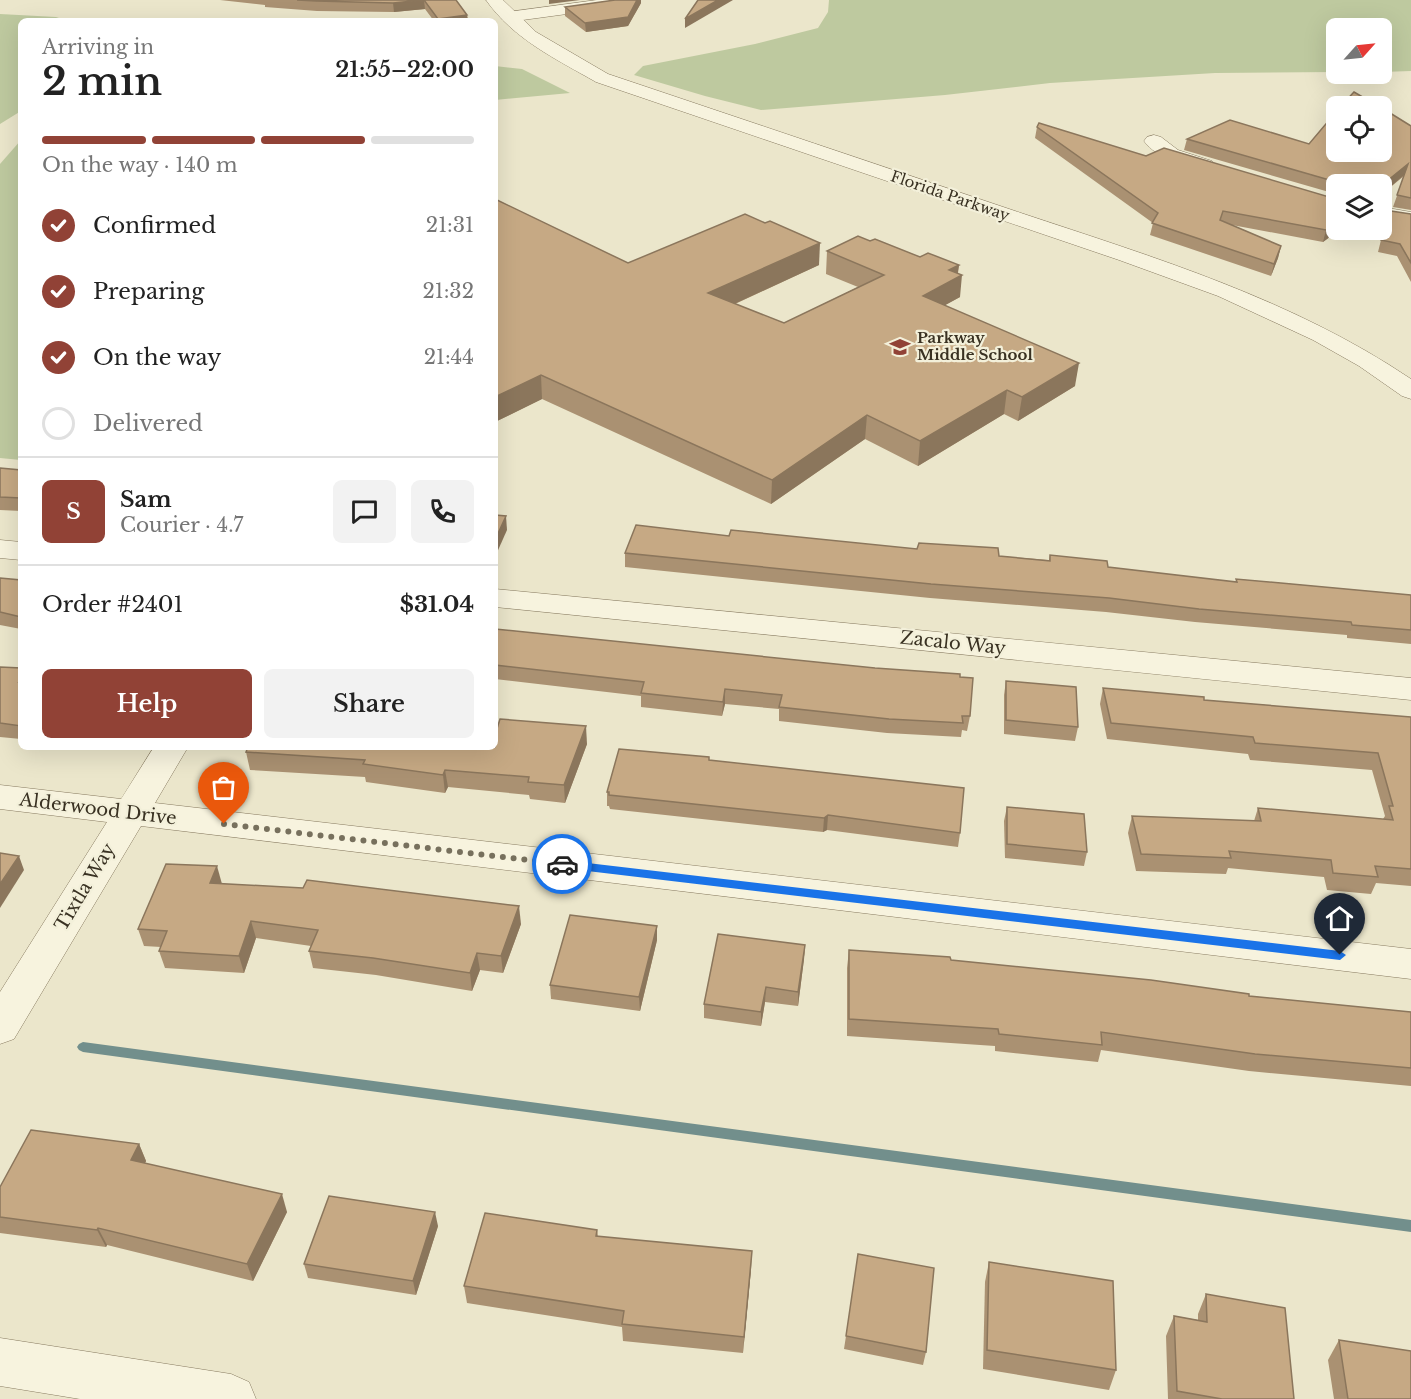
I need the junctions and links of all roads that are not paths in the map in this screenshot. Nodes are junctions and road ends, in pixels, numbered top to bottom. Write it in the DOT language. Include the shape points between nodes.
graph roads {
  1 [pos="494,0"];
  2 [pos="633,0"];
  3 [pos="508,17"];
  4 [pos="1154,141"];
  5 [pos="1224,170"];
  6 [pos="1392,215"];
  7 [pos="1411,218"];
  8 [pos="1411,391"];
  9 [pos="0,549"];
  10 [pos="18,551"];
  11 [pos="498,598"];
  12 [pos="1411,688"];
  13 [pos="169,750"];
  14 [pos="0,797"];
  15 [pos="129,813"];
  16 [pos="1411,964"];
  17 [pos="0,1028"];
  18 [pos="0,1362"];
  19 [pos="231,1399"];
  1 -- 3 [label="street, Florida Parkway"];
  2 -- 3 [label="street"];
  3 -- 8 [label="street, Florida Parkway" via="531,38 602,78 1181,274 1250,301 1335,344"];
  4 -- 5 [label="street" via="1171,154"];
  6 -- 7 [label="street"];
  9 -- 10 [label="street"];
  11 -- 12 [label="street, Zacalo Way"];
  13 -- 15 [label="street, Tixtla Way"];
  14 -- 15 [label="street, Alderwood Drive"];
  15 -- 16 [label="street, Alderwood Drive"];
  15 -- 17 [label="street, Tixtla Way"];
  18 -- 19 [label="street"];
}
